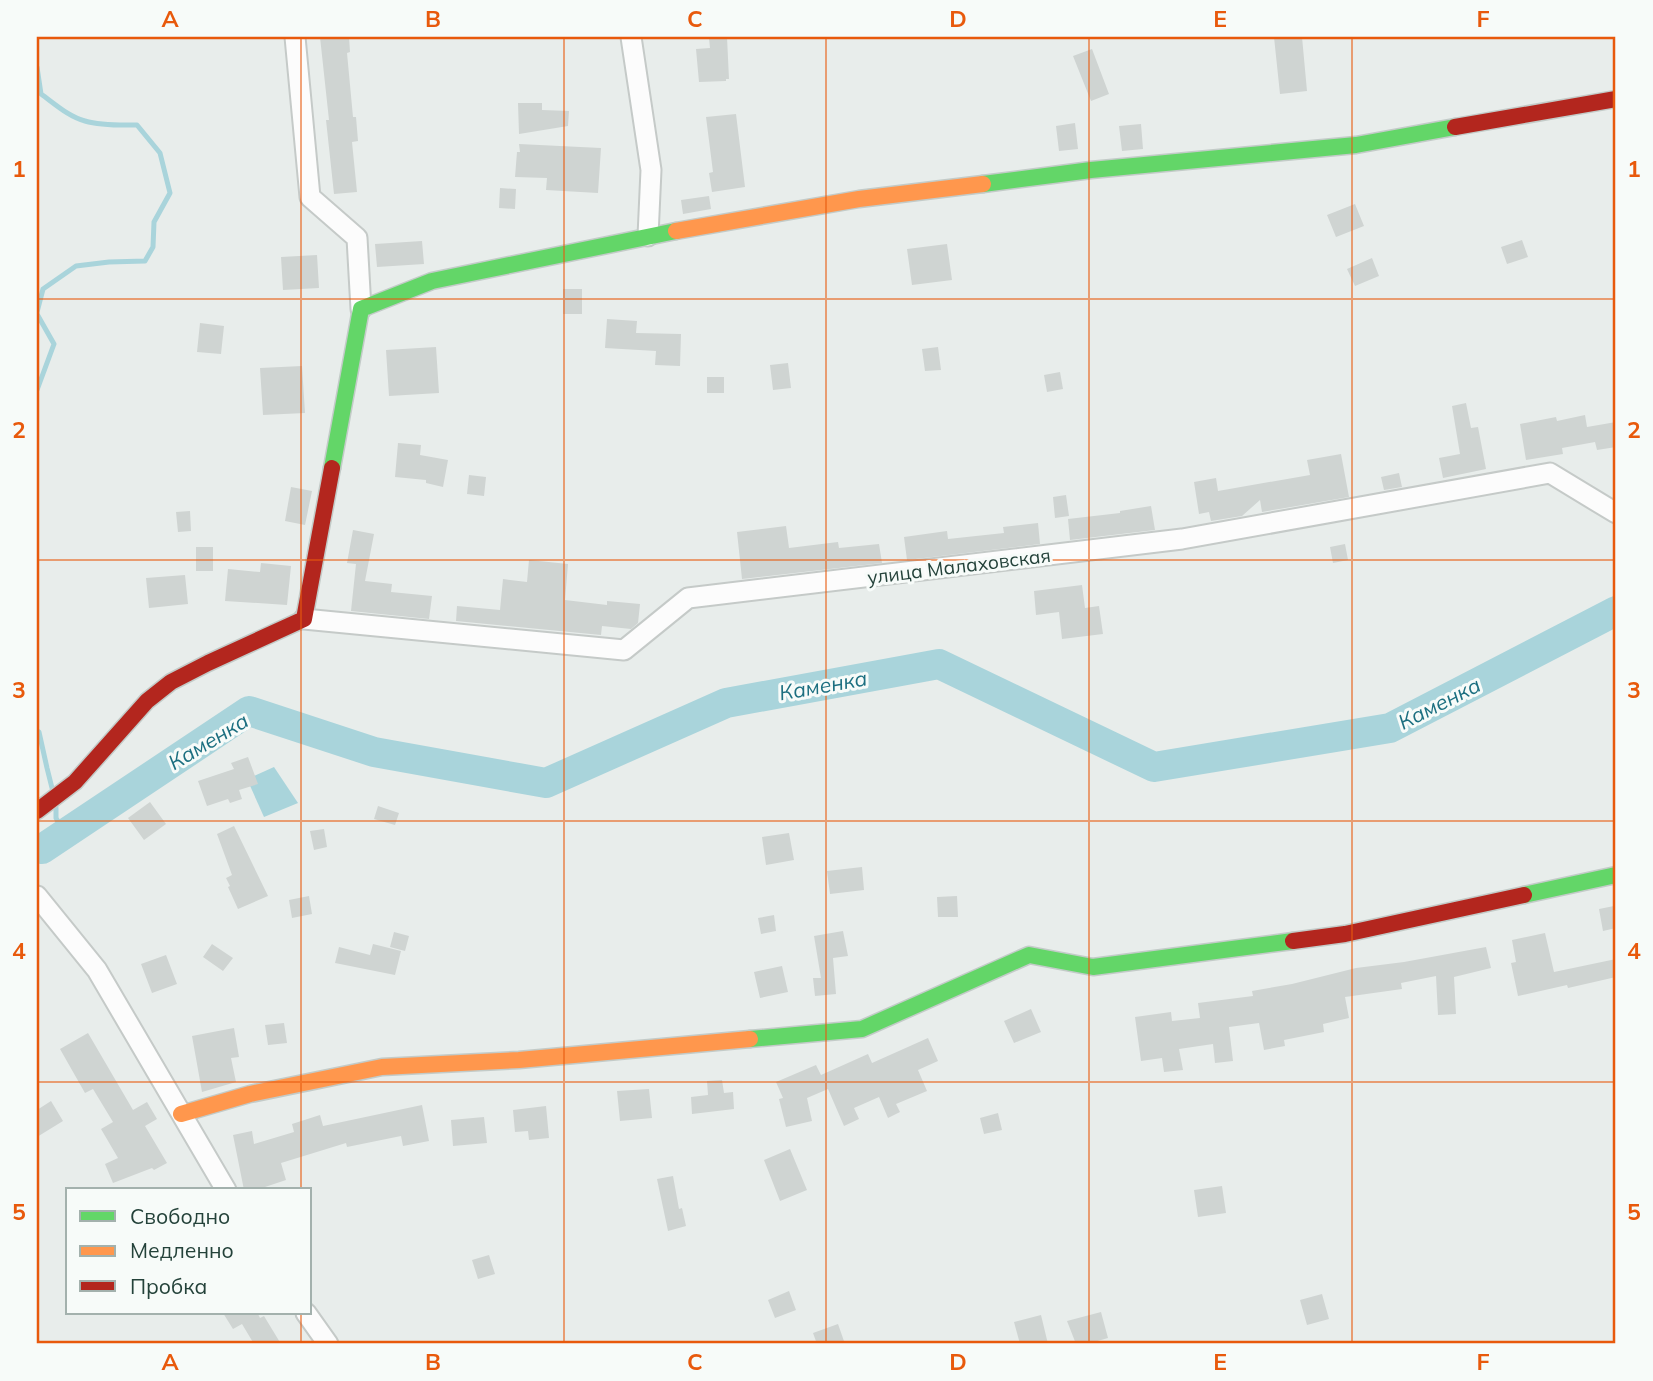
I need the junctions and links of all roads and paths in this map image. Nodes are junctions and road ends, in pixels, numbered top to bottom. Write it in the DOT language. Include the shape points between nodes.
graph roads {
  1 [pos="295,37"];
  2 [pos="631,37"];
  3 [pos="1616,99"];
  4 [pos="648,236"];
  5 [pos="361,309"];
  6 [pos="1616,513"];
  7 [pos="304,619"];
  8 [pos="37,811"];
  9 [pos="1616,875"];
  10 [pos="37,897"];
  11 [pos="181,1114"];
  12 [pos="225,1188"];
  13 [pos="307,1314"];
  14 [pos="328,1344"];
  1 -- 5 [label="street" via="310,197 357,238"];
  2 -- 4 [label="street" via="651,170"];
  3 -- 4 [label="street" via="1356,145 1091,170 859,199"];
  4 -- 5 [label="street" via="432,281"];
  5 -- 7 [label="street"];
  6 -- 7 [label="street, улица Малаховская" via="1550,473 1182,539 688,598 624,650"];
  7 -- 8 [label="street" via="171,682 147,701 75,782"];
  9 -- 11 [label="street" via="1345,934 1093,967 1029,955 862,1029 519,1060 383,1067 250,1094"];
  10 -- 11 [label="street" via="97,970"];
  11 -- 12 [label="street"];
  13 -- 14 [label="street"];
}
